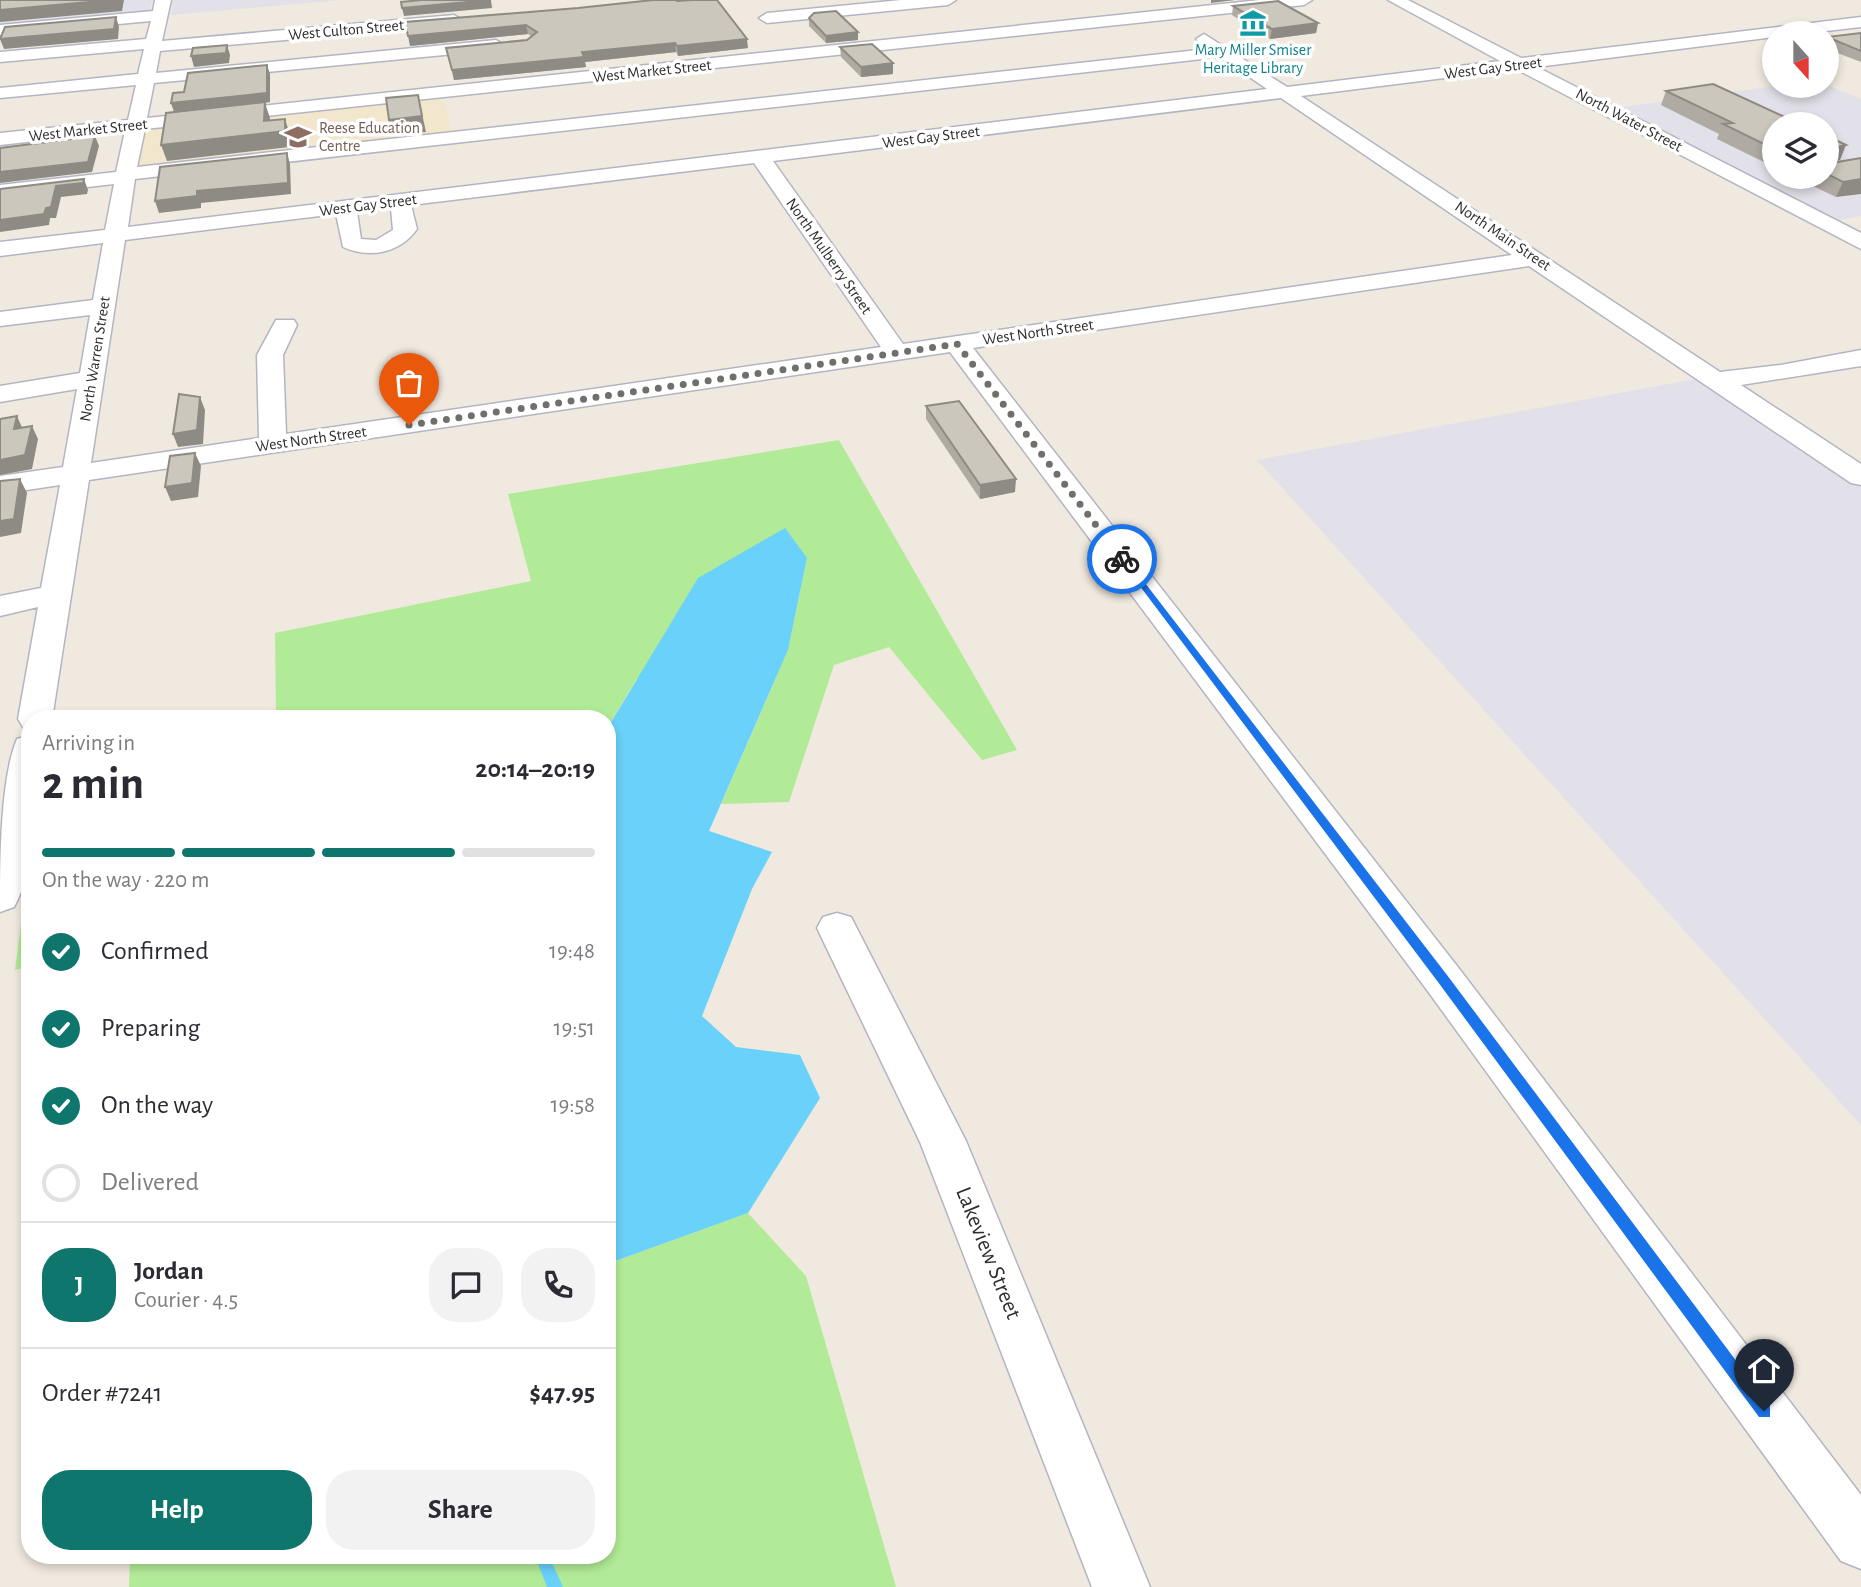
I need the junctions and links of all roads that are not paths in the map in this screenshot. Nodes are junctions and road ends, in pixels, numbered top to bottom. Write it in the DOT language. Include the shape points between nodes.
graph roads {
  1 [pos="948,0"];
  2 [pos="1142,0"];
  3 [pos="1304,0"];
  4 [pos="1396,0"];
  5 [pos="926,1"];
  6 [pos="162,7"];
  7 [pos="1169,16"];
  8 [pos="475,18"];
  9 [pos="1861,22"];
  10 [pos="1839,25"];
  11 [pos="0,30"];
  12 [pos="1839,30"];
  13 [pos="1762,34"];
  14 [pos="1861,39"];
  15 [pos="515,43"];
  16 [pos="153,45"];
  17 [pos="1223,52"];
  18 [pos="800,55"];
  19 [pos="0,57"];
  20 [pos="1521,64"];
  21 [pos="539,65"];
  22 [pos="145,78"];
  23 [pos="546,82"];
  24 [pos="0,93"];
  25 [pos="450,93"];
  26 [pos="1287,94"];
  27 [pos="136,125"];
  28 [pos="0,139"];
  29 [pos="464,145"];
  30 [pos="761,158"];
  31 [pos="125,176"];
  32 [pos="1762,182"];
  33 [pos="1749,184"];
  34 [pos="0,191"];
  35 [pos="400,201"];
  36 [pos="346,208"];
  37 [pos="115,235"];
  38 [pos="1861,242"];
  39 [pos="0,249"];
  40 [pos="1535,258"];
  41 [pos="105,306"];
  42 [pos="0,319"];
  43 [pos="285,325"];
  44 [pos="957,344"];
  45 [pos="897,353"];
  46 [pos="1861,358"];
  47 [pos="93,379"];
  48 [pos="1716,380"];
  49 [pos="0,394"];
  50 [pos="273,444"];
  51 [pos="76,473"];
  52 [pos="1861,477"];
  53 [pos="0,485"];
  54 [pos="56,594"];
  55 [pos="0,606"];
  56 [pos="37,710"];
  57 [pos="21,736"];
  58 [pos="0,740"];
  59 [pos="21,792"];
  60 [pos="0,897"];
  61 [pos="837,928"];
  62 [pos="1861,1541"];
  63 [pos="1121,1587"];
  1 -- 5 [label="street"];
  2 -- 7 [label="street, North Main Street"];
  3 -- 7 [label="street, West Market Street"];
  4 -- 20 [label="street, North Water Street"];
  5 -- 18 [label="street" via="763,14"];
  6 -- 11 [label="street"];
  6 -- 16 [label="street, North Warren Street"];
  7 -- 17 [label="street, North Main Street"];
  7 -- 18 [label="street, West Market Street"];
  8 -- 16 [label="street, West Culton Street"];
  9 -- 10 [label="street, West Gay Street"];
  12 -- 14 [label="street"];
  13 -- 20 [label="street, West Gay Street"];
  15 -- 22 [label="street"];
  16 -- 19 [label="street, West Culton Street"];
  16 -- 22 [label="street, North Warren Street"];
  17 -- 26 [label="street, North Main Street"];
  17 -- 29 [label="street"];
  18 -- 23 [label="street, West Market Street"];
  20 -- 26 [label="street, West Gay Street"];
  20 -- 33 [label="street, North Water Street"];
  21 -- 23 [label="street"];
  22 -- 24 [label="street"];
  22 -- 27 [label="street, North Warren Street"];
  23 -- 25 [label="street, West Market Street"];
  25 -- 27 [label="street, West Market Street"];
  25 -- 29 [label="street"];
  26 -- 30 [label="street, West Gay Street"];
  26 -- 40 [label="street, North Main Street"];
  27 -- 28 [label="street, West Market Street"];
  27 -- 31 [label="street, North Warren Street"];
  29 -- 31 [label="street"];
  30 -- 35 [label="street, West Gay Street" via="475,183"];
  30 -- 45 [label="street, North Mulberry Street"];
  31 -- 34 [label="street"];
  31 -- 37 [label="street, North Warren Street"];
  32 -- 33 [label="street"];
  33 -- 38 [label="street, North Water Street"];
  35 -- 36 [label="street, West Gay Street"];
  35 -- 36 [label="street" via="406,229 388,244 371,247 351,242"];
  36 -- 37 [label="street, West Gay Street"];
  37 -- 39 [label="street, West Gay Street"];
  37 -- 41 [label="street, North Warren Street"];
  40 -- 44 [label="street, West North Street"];
  40 -- 48 [label="street, North Main Street"];
  41 -- 42 [label="street"];
  41 -- 47 [label="street, North Warren Street"];
  43 -- 50 [label="street" via="270,355"];
  44 -- 45 [label="street, West North Street"];
  44 -- 62 [label="street" via="1434,967"];
  45 -- 50 [label="street, West North Street"];
  46 -- 48 [label="street"];
  47 -- 49 [label="street"];
  47 -- 51 [label="street, North Warren Street"];
  48 -- 52 [label="street, North Main Street"];
  50 -- 51 [label="street, West North Street"];
  51 -- 53 [label="street, West North Street"];
  51 -- 54 [label="street, North Warren Street"];
  54 -- 55 [label="street"];
  54 -- 56 [label="street, North Warren Street"];
  57 -- 58 [label="street"];
  59 -- 60 [label="street"];
  61 -- 63 [label="street, Lakeview Street" via="943,1141"];
}
